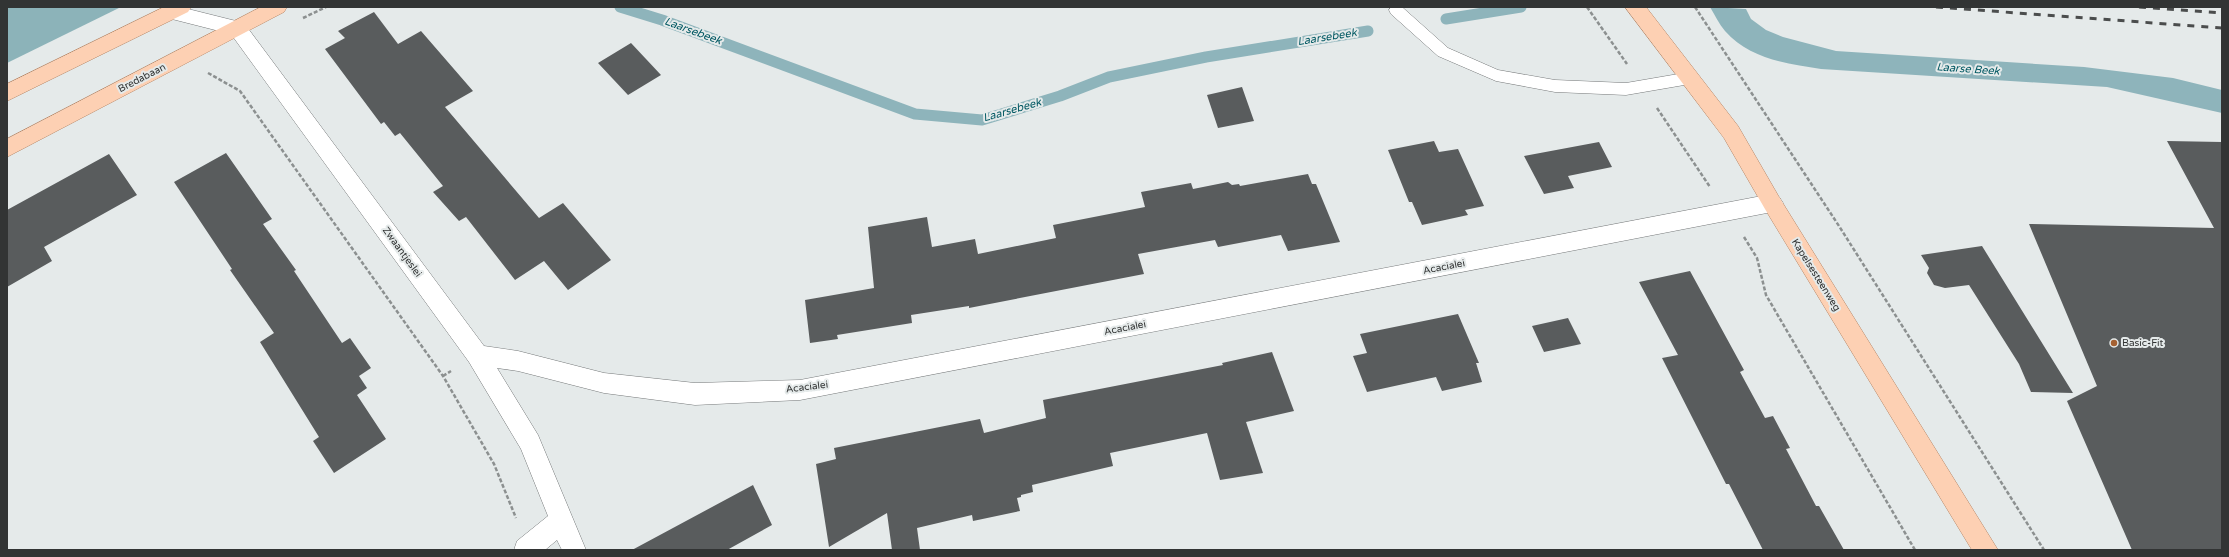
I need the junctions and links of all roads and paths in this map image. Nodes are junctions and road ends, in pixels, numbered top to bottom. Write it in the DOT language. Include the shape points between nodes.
graph roads {
  1 [pos="278,7"];
  2 [pos="1587,7"];
  3 [pos="1635,7"];
  4 [pos="1695,7"];
  5 [pos="176,10"];
  6 [pos="1396,10"];
  7 [pos="237,28"];
  8 [pos="201,70"];
  9 [pos="1690,78"];
  10 [pos="1642,87"];
  11 [pos="7,93"];
  12 [pos="7,149"];
  13 [pos="1772,203"];
  14 [pos="1726,212"];
  15 [pos="477,355"];
  16 [pos="562,520"];
  17 [pos="527,549"];
  18 [pos="574,550"];
  19 [pos="1915,550"];
  20 [pos="1986,550"];
  21 [pos="2044,550"];
  1 -- 7 [label="main road, Bredabaan"];
  2 -- 10 [label="path"];
  3 -- 9 [label="main road, Kapelsesteenweg"];
  4 -- 21 [label="path" via="1839,226"];
  5 -- 7 [label="street"];
  5 -- 11 [label="main road"];
  6 -- 10 [label="lane" via="1443,52 1496,75 1555,86 1626,90"];
  7 -- 12 [label="main road, Bredabaan"];
  7 -- 15 [label="street, Zwaantjeslei"];
  8 -- 17 [label="path" via="240,91 443,376 494,464"];
  9 -- 10 [label="lane"];
  9 -- 13 [label="main road, Kapelsesteenweg" via="1731,132"];
  10 -- 14 [label="path"];
  13 -- 14 [label="street, Acacialei"];
  13 -- 20 [label="main road, Kapelsesteenweg"];
  14 -- 15 [label="street, Acacialei" via="800,390 695,394 604,383 518,361"];
  14 -- 19 [label="path" via="1757,258 1766,295"];
  15 -- 16 [label="street, Zwaantjeslei" via="530,443"];
  16 -- 17 [label="street"];
  16 -- 18 [label="street, Zwaantjeslei"];
}
